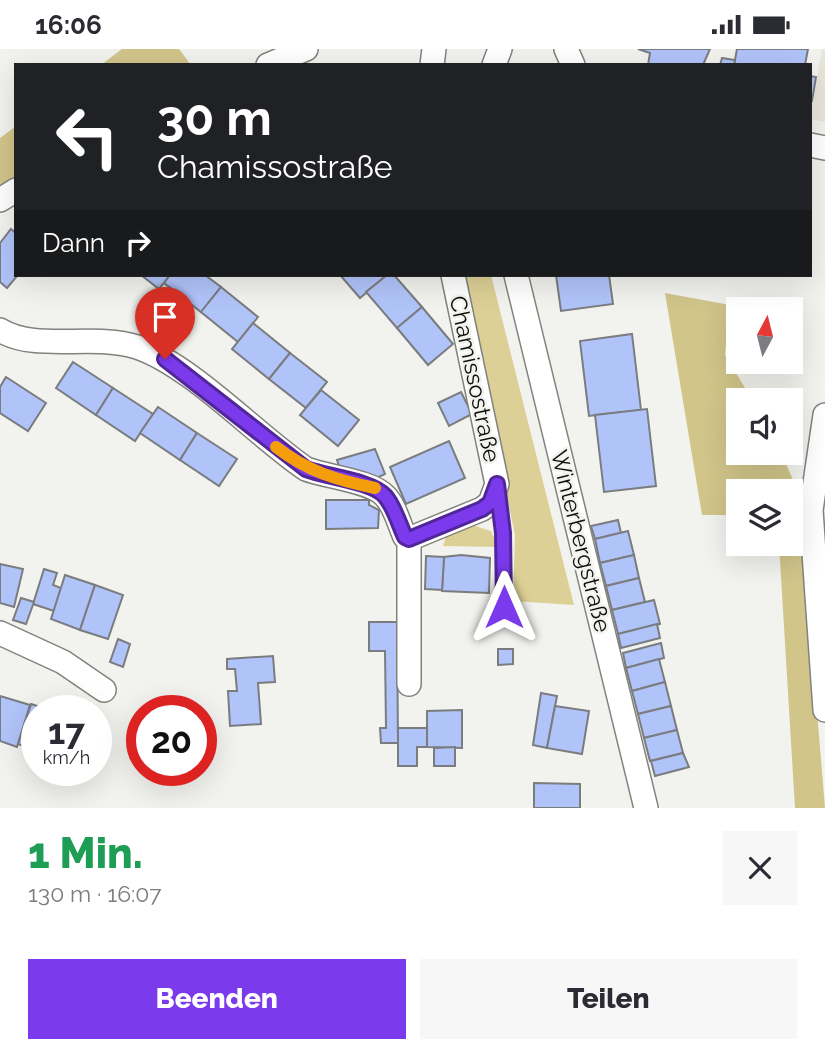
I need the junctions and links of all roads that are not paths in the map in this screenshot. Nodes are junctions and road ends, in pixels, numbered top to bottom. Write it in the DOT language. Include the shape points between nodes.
graph roads {
  1 [pos="306,49"];
  2 [pos="273,63"];
  3 [pos="453,277"];
  4 [pos="516,277"];
  5 [pos="0,330"];
  6 [pos="825,415"];
  7 [pos="497,484"];
  8 [pos="409,539"];
  9 [pos="504,607"];
  10 [pos="0,632"];
  11 [pos="409,684"];
  12 [pos="104,690"];
  13 [pos="825,711"];
  14 [pos="646,808"];
  1 -- 2 [label="street"];
  3 -- 7 [label="street, Chamissostraße"];
  4 -- 14 [label="street, Winterbergstraße"];
  5 -- 8 [label="street" via="27,342 86,339 135,346 165,359 306,469 375,488 387,497"];
  6 -- 13 [label="street" via="811,510"];
  7 -- 8 [label="street, Chamissostraße" via="490,503 482,509"];
  7 -- 9 [label="lane, Chamissostraße"];
  8 -- 11 [label="street"];
  10 -- 12 [label="street" via="63,661"];
}
